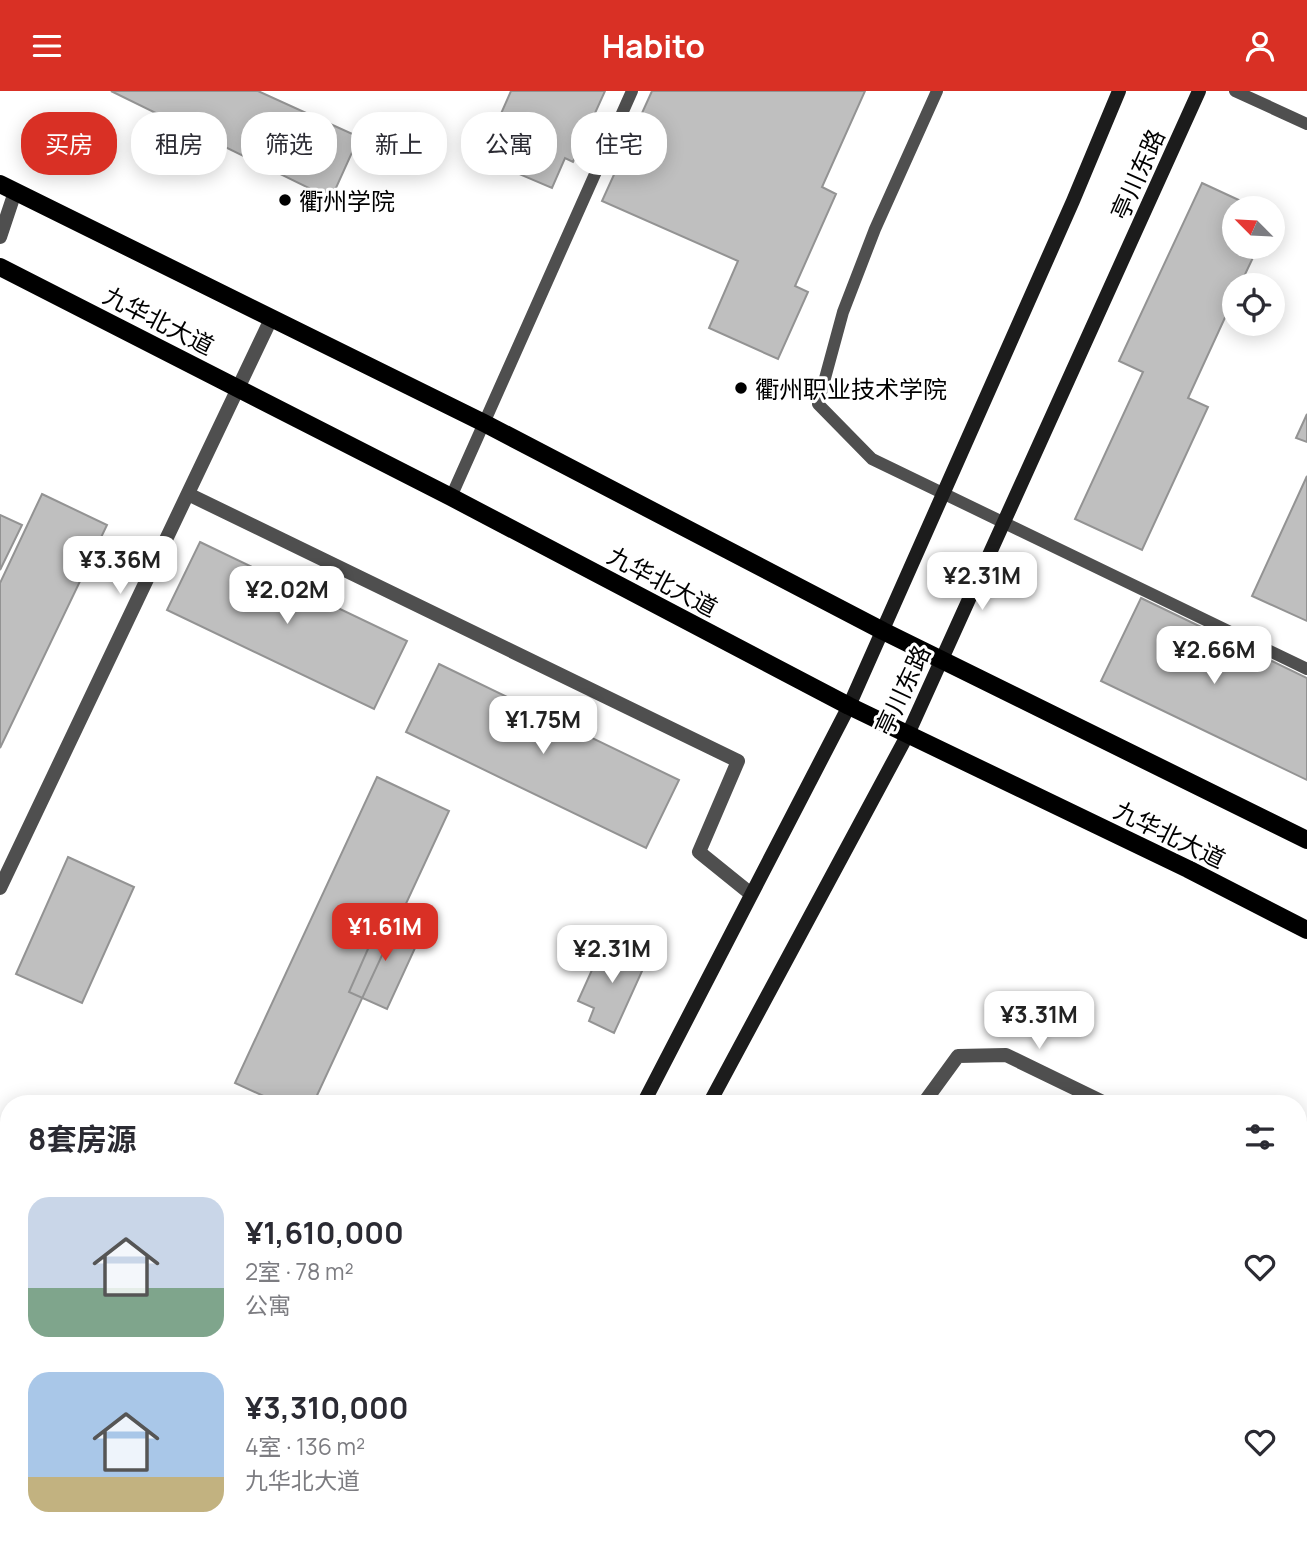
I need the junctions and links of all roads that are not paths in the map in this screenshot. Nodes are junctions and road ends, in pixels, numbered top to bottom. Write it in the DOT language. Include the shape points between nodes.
graph roads {
  1 [pos="632,91"];
  2 [pos="937,91"];
  3 [pos="1119,91"];
  4 [pos="1199,91"];
  5 [pos="1235,91"];
  6 [pos="1307,124"];
  7 [pos="7,188"];
  8 [pos="0,237"];
  9 [pos="0,267"];
  10 [pos="271,319"];
  11 [pos="238,388"];
  12 [pos="484,423"];
  13 [pos="188,494"];
  14 [pos="451,498"];
  15 [pos="883,631"];
  16 [pos="942,658"];
  17 [pos="1307,669"];
  18 [pos="849,706"];
  19 [pos="908,734"];
  20 [pos="1307,840"];
  21 [pos="0,888"];
  22 [pos="751,894"];
  23 [pos="1307,930"];
  24 [pos="648,1095"];
  25 [pos="714,1095"];
  26 [pos="930,1095"];
  27 [pos="1088,1095"];
  1 -- 12 [label="lane"];
  2 -- 17 [label="lane" via="843,312 818,404 872,459"];
  3 -- 15 [label="main road, 亭川东路"];
  4 -- 16 [label="main road, 亭川东路"];
  5 -- 6 [label="lane"];
  7 -- 8 [label="street"];
  7 -- 10 [label="main road, 九华北大道"];
  9 -- 11 [label="main road, 九华北大道"];
  10 -- 11 [label="street"];
  10 -- 12 [label="main road, 九华北大道"];
  11 -- 13 [label="street"];
  11 -- 14 [label="main road, 九华北大道"];
  12 -- 14 [label="lane"];
  12 -- 15 [label="main road, 九华北大道"];
  13 -- 21 [label="street"];
  13 -- 22 [label="street" via="738,761 699,852"];
  14 -- 18 [label="main road, 九华北大道"];
  15 -- 16 [label="main road, 九华北大道"];
  15 -- 18 [label="main road, 亭川东路"];
  16 -- 19 [label="main road, 亭川东路"];
  16 -- 20 [label="main road, 九华北大道"];
  18 -- 19 [label="main road, 九华北大道"];
  18 -- 22 [label="main road, 亭川东路"];
  19 -- 23 [label="main road, 九华北大道"];
  19 -- 25 [label="main road, 亭川东路"];
  22 -- 24 [label="main road, 亭川东路"];
  26 -- 27 [label="street" via="958,1056 1006,1055"];
}
